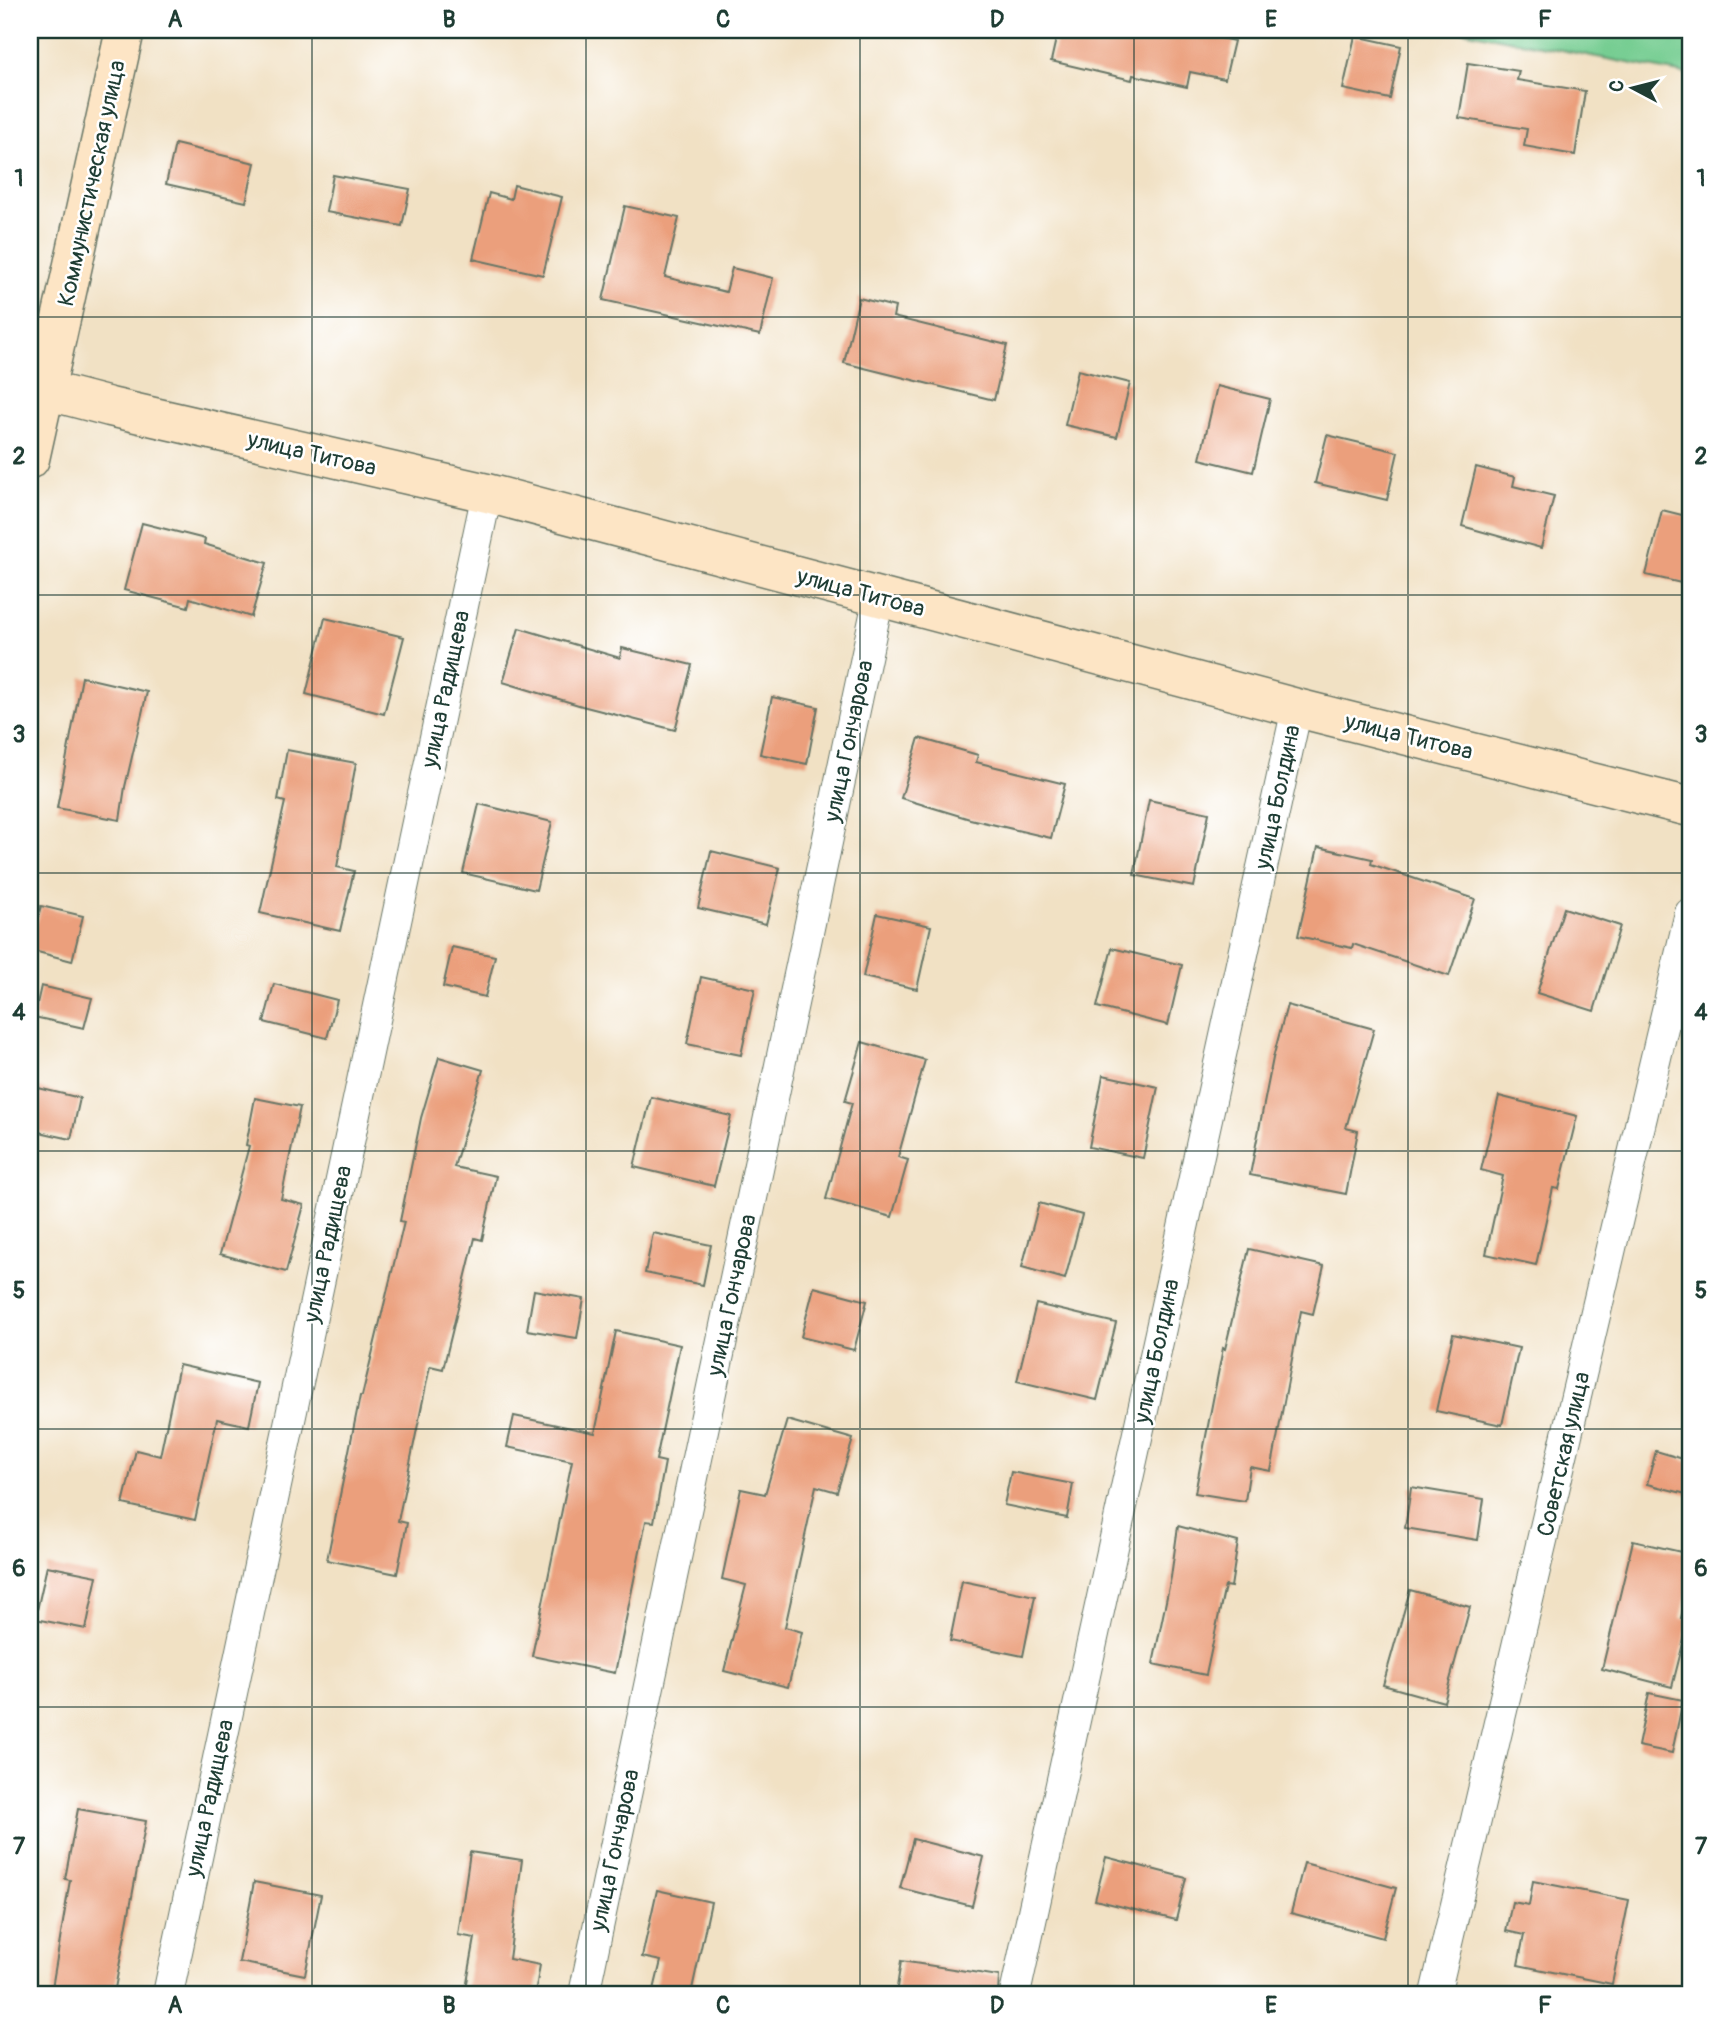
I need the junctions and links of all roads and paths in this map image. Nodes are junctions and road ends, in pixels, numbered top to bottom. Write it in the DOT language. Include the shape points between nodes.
graph roads {
  1 [pos="125,30"];
  2 [pos="37,388"];
  3 [pos="30,458"];
  4 [pos="487,493"];
  5 [pos="879,596"];
  6 [pos="1297,708"];
  7 [pos="1690,807"];
  8 [pos="1690,913"];
  9 [pos="168,1994"];
  10 [pos="584,1994"];
  11 [pos="1015,1994"];
  12 [pos="1435,1994"];
  1 -- 2 [label="main road, Коммунистическая улица"];
  2 -- 3 [label="main road, Коммунистическая улица"];
  2 -- 4 [label="main road, улица Титова"];
  4 -- 5 [label="main road, улица Титова"];
  4 -- 9 [label="street, улица Радищева"];
  5 -- 6 [label="main road, улица Титова"];
  5 -- 10 [label="street, улица Гончарова"];
  6 -- 7 [label="main road, улица Титова"];
  6 -- 11 [label="street, улица Болдина"];
  8 -- 12 [label="street, Советская улица"];
}
